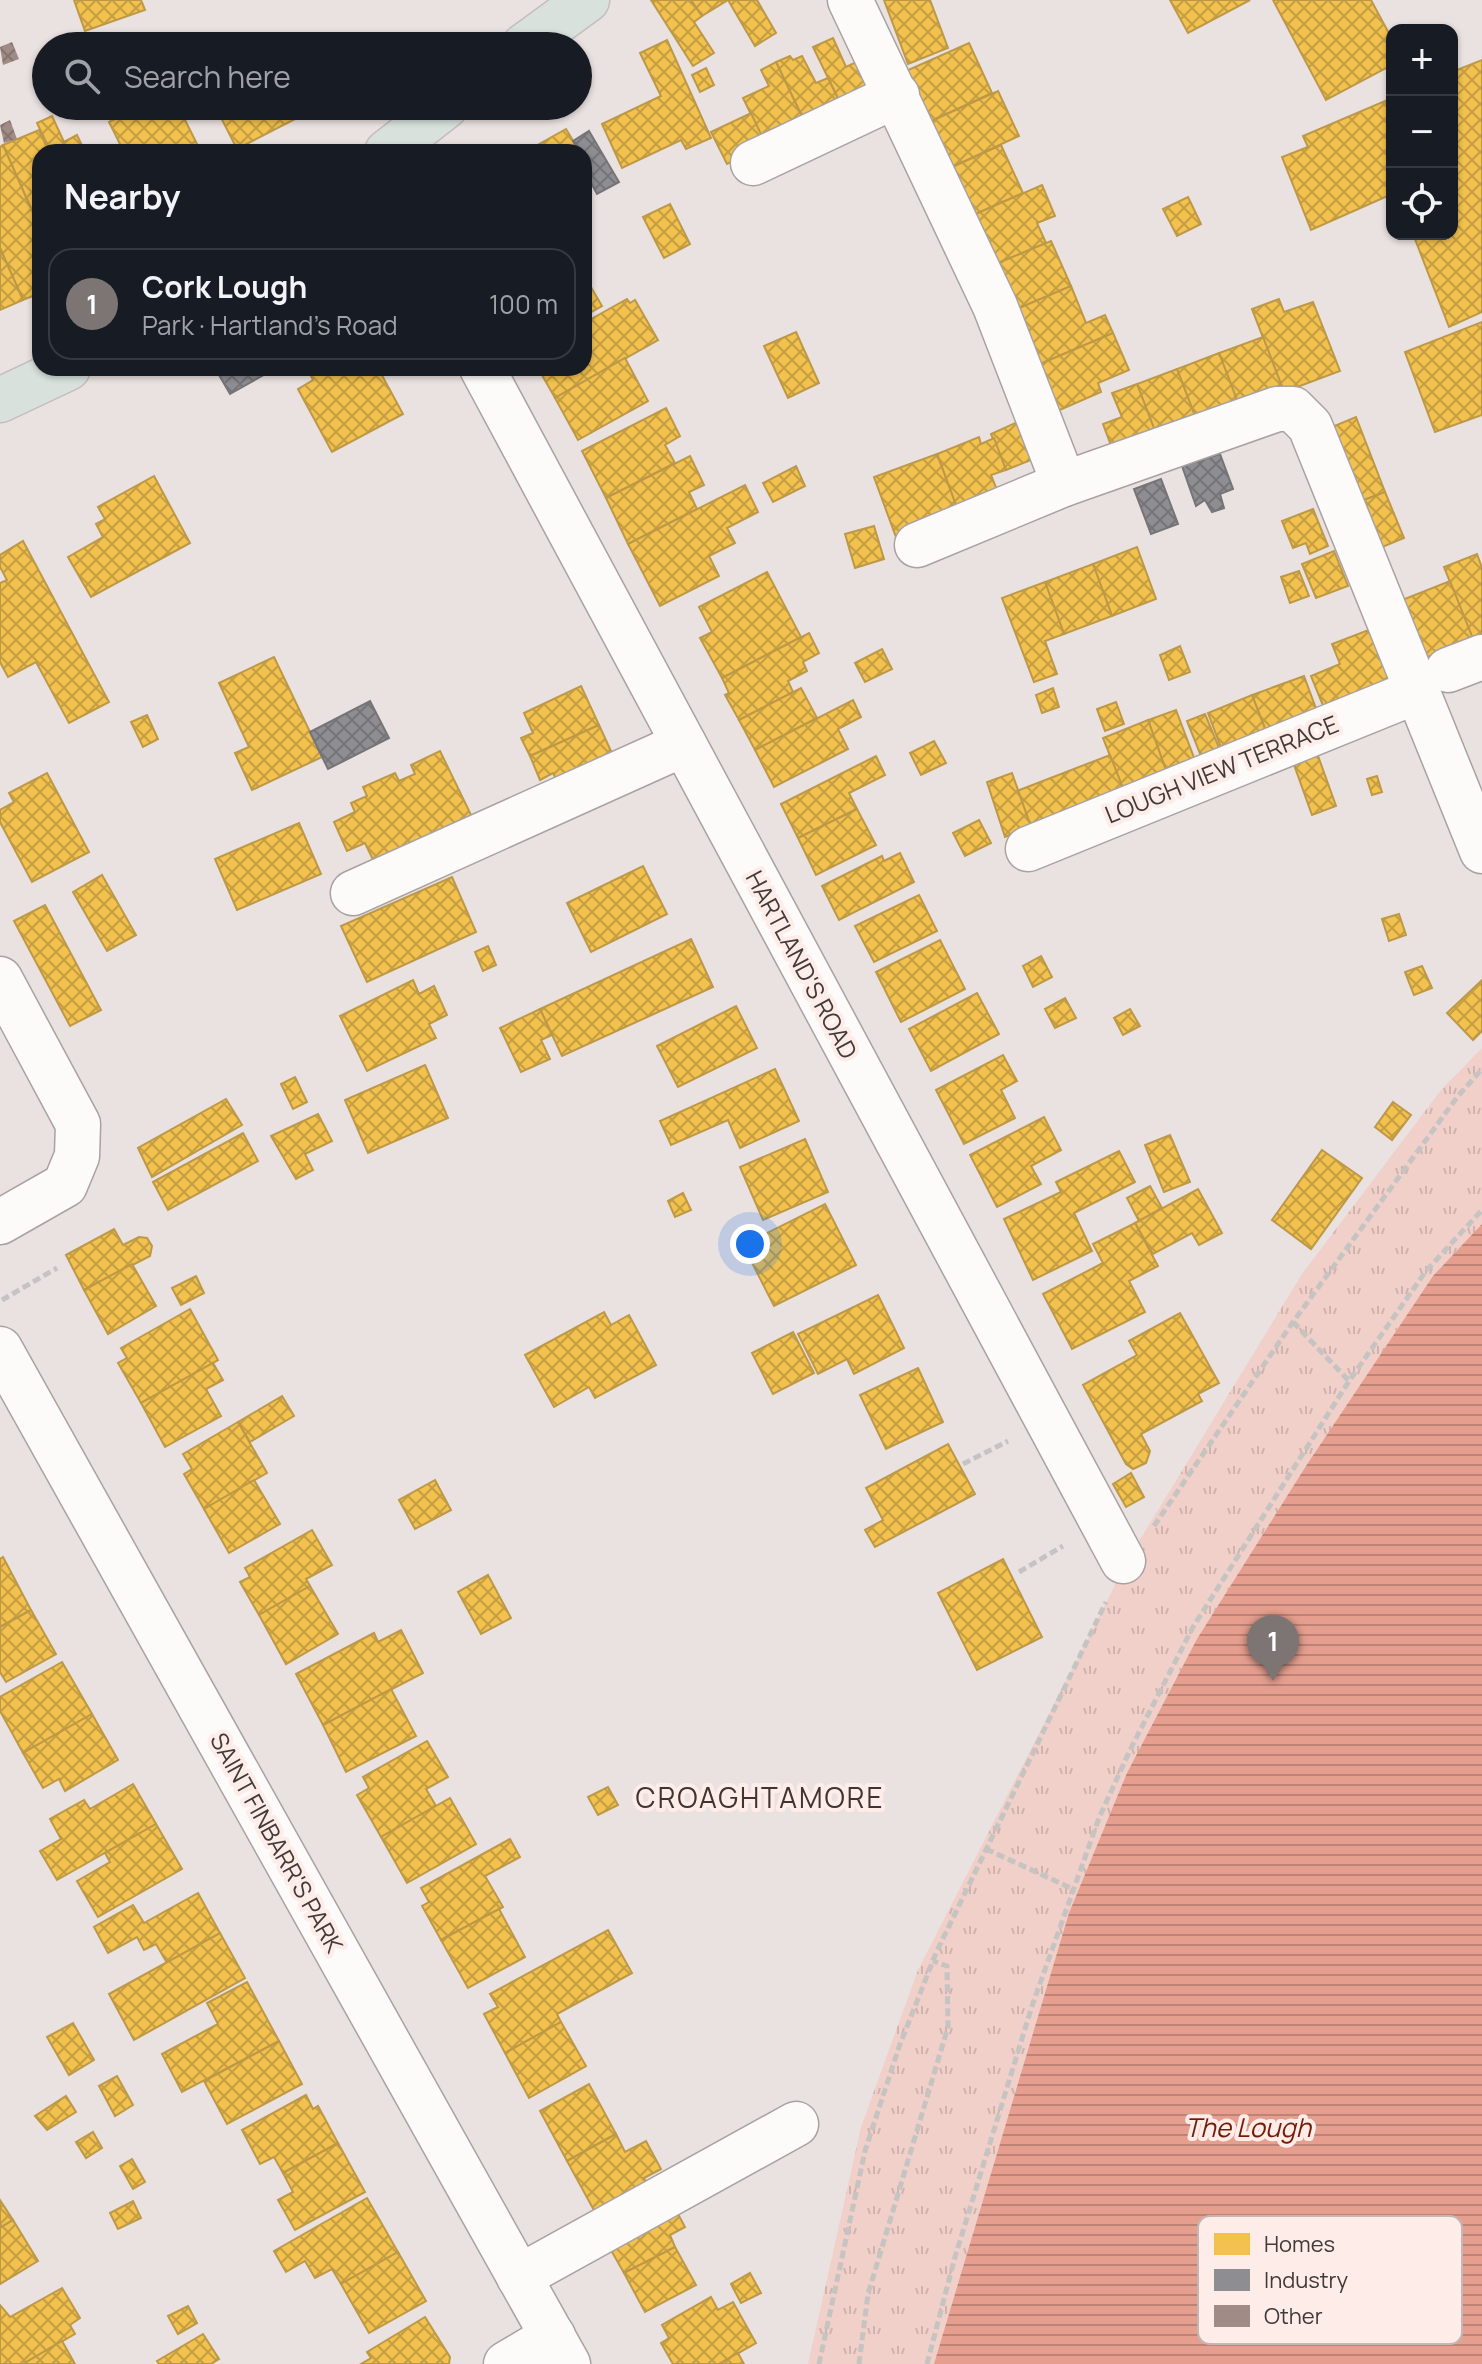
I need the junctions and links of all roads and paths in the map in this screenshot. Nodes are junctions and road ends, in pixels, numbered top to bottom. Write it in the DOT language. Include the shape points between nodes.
graph roads {
  1 [pos="587,0"];
  2 [pos="850,0"];
  3 [pos="543,32"];
  4 [pos="897,95"];
  5 [pos="428,120"];
  6 [pos="397,144"];
  7 [pos="753,163"];
  8 [pos="51,376"];
  9 [pos="486,376"];
  10 [pos="0,400"];
  11 [pos="1064,484"];
  12 [pos="917,545"];
  13 [pos="1448,673"];
  14 [pos="684,744"];
  15 [pos="1028,849"];
  16 [pos="1482,851"];
  17 [pos="353,893"];
  18 [pos="0,979"];
  19 [pos="1482,1069"];
  20 [pos="1482,1210"];
  21 [pos="0,1222"];
  22 [pos="57,1268"];
  23 [pos="2,1300"];
  24 [pos="1293,1322"];
  25 [pos="0,1349"];
  26 [pos="1349,1381"];
  27 [pos="1013,1438"];
  28 [pos="963,1464"];
  29 [pos="1070,1543"];
  30 [pos="1125,1566"];
  31 [pos="1019,1572"];
  32 [pos="986,1849"];
  33 [pos="1073,1889"];
  34 [pos="933,1961"];
  35 [pos="796,2124"];
  36 [pos="519,2277"];
  37 [pos="560,2350"];
  38 [pos="506,2364"];
  39 [pos="819,2364"];
  40 [pos="859,2364"];
  41 [pos="927,2364"];
  1 -- 3 [label="main road"];
  2 -- 4 [label="street"];
  4 -- 7 [label="street"];
  4 -- 11 [label="street" via="995,306"];
  5 -- 6 [label="main road"];
  8 -- 10 [label="main road"];
  9 -- 14 [label="street, HARTLAND'S ROAD"];
  11 -- 12 [label="street"];
  11 -- 13 [label="street" via="1277,409 1293,409 1310,426"];
  13 -- 15 [label="street, LOUGH VIEW TERRACE"];
  13 -- 16 [label="street"];
  14 -- 17 [label="street"];
  14 -- 30 [label="street, HARTLAND'S ROAD"];
  18 -- 21 [label="street" via="78,1124 80,1139 65,1185"];
  19 -- 24 [label="path"];
  20 -- 26 [label="path" via="1426,1271"];
  22 -- 23 [label="path"];
  24 -- 26 [label="path"];
  24 -- 30 [label="path"];
  25 -- 36 [label="street, SAINT FINBARR'S PARK"];
  26 -- 33 [label="path" via="1193,1627 1130,1750"];
  27 -- 28 [label="path"];
  29 -- 31 [label="path"];
  30 -- 32 [label="path"];
  32 -- 33 [label="path"];
  32 -- 34 [label="path"];
  33 -- 41 [label="path" via="1032,2006"];
  34 -- 39 [label="path" via="865,2151"];
  34 -- 40 [label="path" via="947,1966 948,2027 868,2294"];
  35 -- 36 [label="street"];
  36 -- 37 [label="street, SAINT FINBARR'S PARK"];
  37 -- 38 [label="street, SAINT FINBARR'S PARK"];
}
